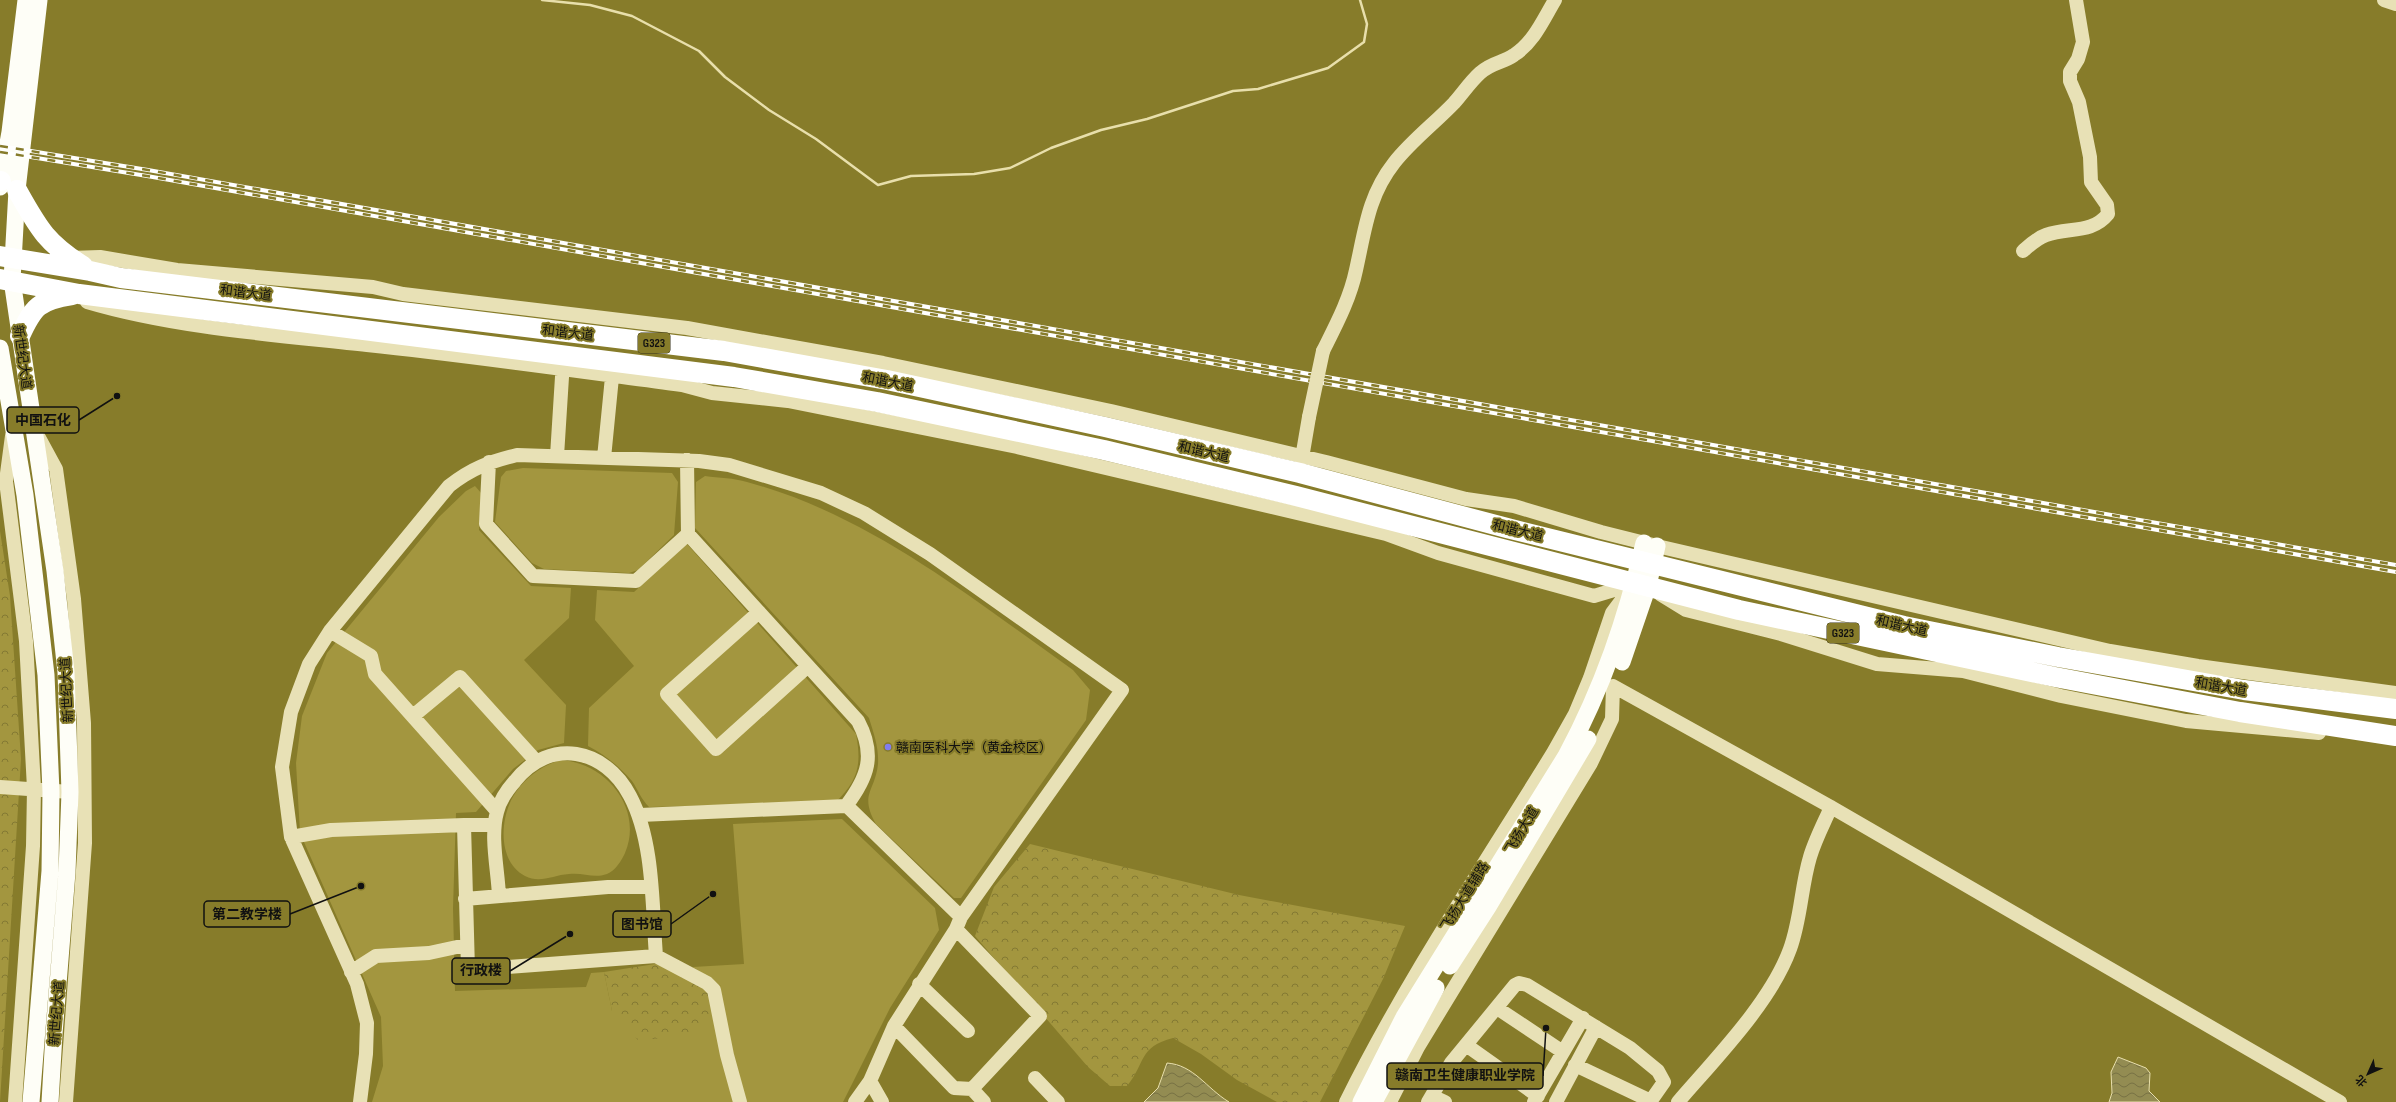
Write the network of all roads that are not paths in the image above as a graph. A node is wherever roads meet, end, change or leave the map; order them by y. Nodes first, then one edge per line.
1 (26, 0) edge
2 (38, 0) edge
3 (1555, 0) edge
4 (2076, 0) edge
5 (2384, 0) edge
6 (2396, 4) edge
7 (4, 185) edge
8 (2023, 250) dead end
9 (7, 257) edge
10 (70, 258) junction
11 (90, 270) junction
12 (6, 280) edge
13 (72, 295) junction
14 (20, 336) junction
15 (0, 348) edge
16 (563, 362) junction
17 (612, 368) junction
18 (33, 427) junction
19 (13, 430) junction
20 (557, 456) junction
21 (604, 458) junction
22 (1302, 458) junction
23 (687, 460) junction
24 (489, 462) junction
25 (688, 534) junction
26 (1649, 553) junction
27 (1641, 585) junction
28 (1594, 596) junction
29 (74, 599) junction
30 (759, 612) junction
31 (1612, 612) junction
32 (330, 631) junction
33 (26, 641) junction
34 (64, 645) junction
35 (808, 666) junction
36 (1613, 686) junction
37 (2396, 693) edge
38 (47, 695) junction
39 (2396, 709) edge
40 (414, 716) junction
41 (2396, 738) edge
42 (536, 761) junction
43 (0, 787) edge
44 (34, 788) junction
45 (51, 792) junction
46 (70, 792) junction
47 (847, 806) junction
48 (1832, 807) junction
49 (497, 811) junction
50 (640, 815) junction
51 (464, 824) junction
52 (494, 825) junction
53 (291, 837) junction
54 (650, 887) junction
55 (66, 890) junction
56 (499, 896) junction
57 (465, 899) junction
58 (959, 923) junction
59 (43, 936) junction
60 (79, 938) junction
61 (466, 945) junction
62 (656, 956) junction
63 (1436, 967) junction
64 (351, 972) junction
65 (919, 984) junction
66 (24, 990) junction
67 (1402, 996) junction
68 (1428, 1001) junction
69 (1497, 1008) junction
70 (1583, 1018) junction
71 (894, 1026) junction
72 (1596, 1027) junction
73 (968, 1031) dead end
74 (1466, 1045) junction
75 (1418, 1047) junction
76 (1564, 1052) junction
77 (1369, 1054) junction
78 (1575, 1065) junction
79 (1035, 1078) dead end
80 (870, 1081) junction
81 (1368, 1085) junction
82 (972, 1089) junction
83 (1536, 1099) edge
84 (1435, 1100) edge
85 (1651, 1101) edge
86 (15, 1102) edge
87 (31, 1102) edge
88 (50, 1102) edge
89 (66, 1102) edge
90 (360, 1102) edge
91 (740, 1102) edge
92 (855, 1102) edge
93 (882, 1102) edge
94 (984, 1102) edge
95 (1058, 1102) edge
96 (1346, 1102) edge
97 (1361, 1102) edge
98 (1374, 1102) edge
99 (1390, 1102) edge
100 (1556, 1102) edge
101 (1678, 1102) edge
102 (2340, 1102) edge

1 - 7 main road
2 - 7 main road
3 - 22 street, bridge
4 - 8 street
5 - 6 street
7 - 9 main road, 新世纪大道
7 - 10 highway
9 - 10 street
9 - 11 highway, 和谐大道 / G323
9 - 12 main road, 新世纪大道
10 - 11 highway
10 - 22 street
11 - 26 highway, 和谐大道 / G323
12 - 13 highway, 和谐大道 / G323
12 - 14 main road, 新世纪大道
13 - 14 highway
13 - 16 highway, 和谐大道 / G323
14 - 18 main road, 新世纪大道
15 - 19 main road, 新世纪大道
16 - 17 highway, 和谐大道 / G323
16 - 20 street
17 - 21 street
17 - 27 highway, 和谐大道 / G323
17 - 28 street
18 - 29 street
18 - 34 main road, 新世纪大道
19 - 33 street
19 - 38 main road, 新世纪大道
20 - 21 street
20 - 24 street
21 - 23 street
22 - 26 street
23 - 25 street
23 - 58 street
24 - 25 street
24 - 32 street
25 - 30 street
26 - 27 main road, 飞扬大道
26 - 37 street
26 - 39 highway, 和谐大道 / G323
27 - 28 street
27 - 31 street, 飞扬大道辅路
27 - 36 main road, 飞扬大道
27 - 41 highway, G323
27 - 63 main road, 飞扬大道
28 - 31 street
29 - 34 street
29 - 60 street
30 - 35 street
30 - 35 street
31 - 67 street, 飞扬大道辅路
32 - 40 street
32 - 53 street
33 - 38 street
33 - 44 street
34 - 46 main road, 新世纪大道
35 - 47 street
36 - 48 street
36 - 68 main road, 飞扬大道
36 - 75 street
38 - 45 main road, 新世纪大道
40 - 42 street
40 - 49 street
42 - 49 street
42 - 50 street
43 - 44 street
44 - 45 street
44 - 66 street
45 - 46 street
45 - 59 main road, 新世纪大道
46 - 55 main road, 新世纪大道
47 - 50 street
47 - 58 street
48 - 101 street
48 - 102 street
49 - 52 street
50 - 54 street
51 - 52 street
51 - 53 street
51 - 57 street
52 - 56 street
53 - 64 street
54 - 56 street
54 - 62 street
55 - 60 street
55 - 88 main road, 新世纪大道
56 - 57 street
57 - 61 street
58 - 65 street
58 - 82 street
59 - 66 street
59 - 87 main road, 新世纪大道
60 - 89 street
61 - 62 street
61 - 64 street
62 - 91 street
63 - 67 street
63 - 81 main road, 飞扬大道
64 - 90 street
65 - 71 street
65 - 73 street
66 - 86 street
67 - 77 street, 飞扬大道辅路
68 - 75 street
68 - 98 main road, 飞扬大道
69 - 70 street
69 - 74 street
69 - 76 street
70 - 72 street
70 - 76 street
71 - 80 street
71 - 82 street
72 - 78 street
72 - 85 street
74 - 83 street
74 - 84 street
75 - 99 street
76 - 83 street
77 - 81 street
77 - 96 street, 飞扬大道辅路
78 - 85 street
78 - 100 street
79 - 95 street
80 - 92 street
80 - 93 street
81 - 97 main road, 飞扬大道
82 - 94 street

